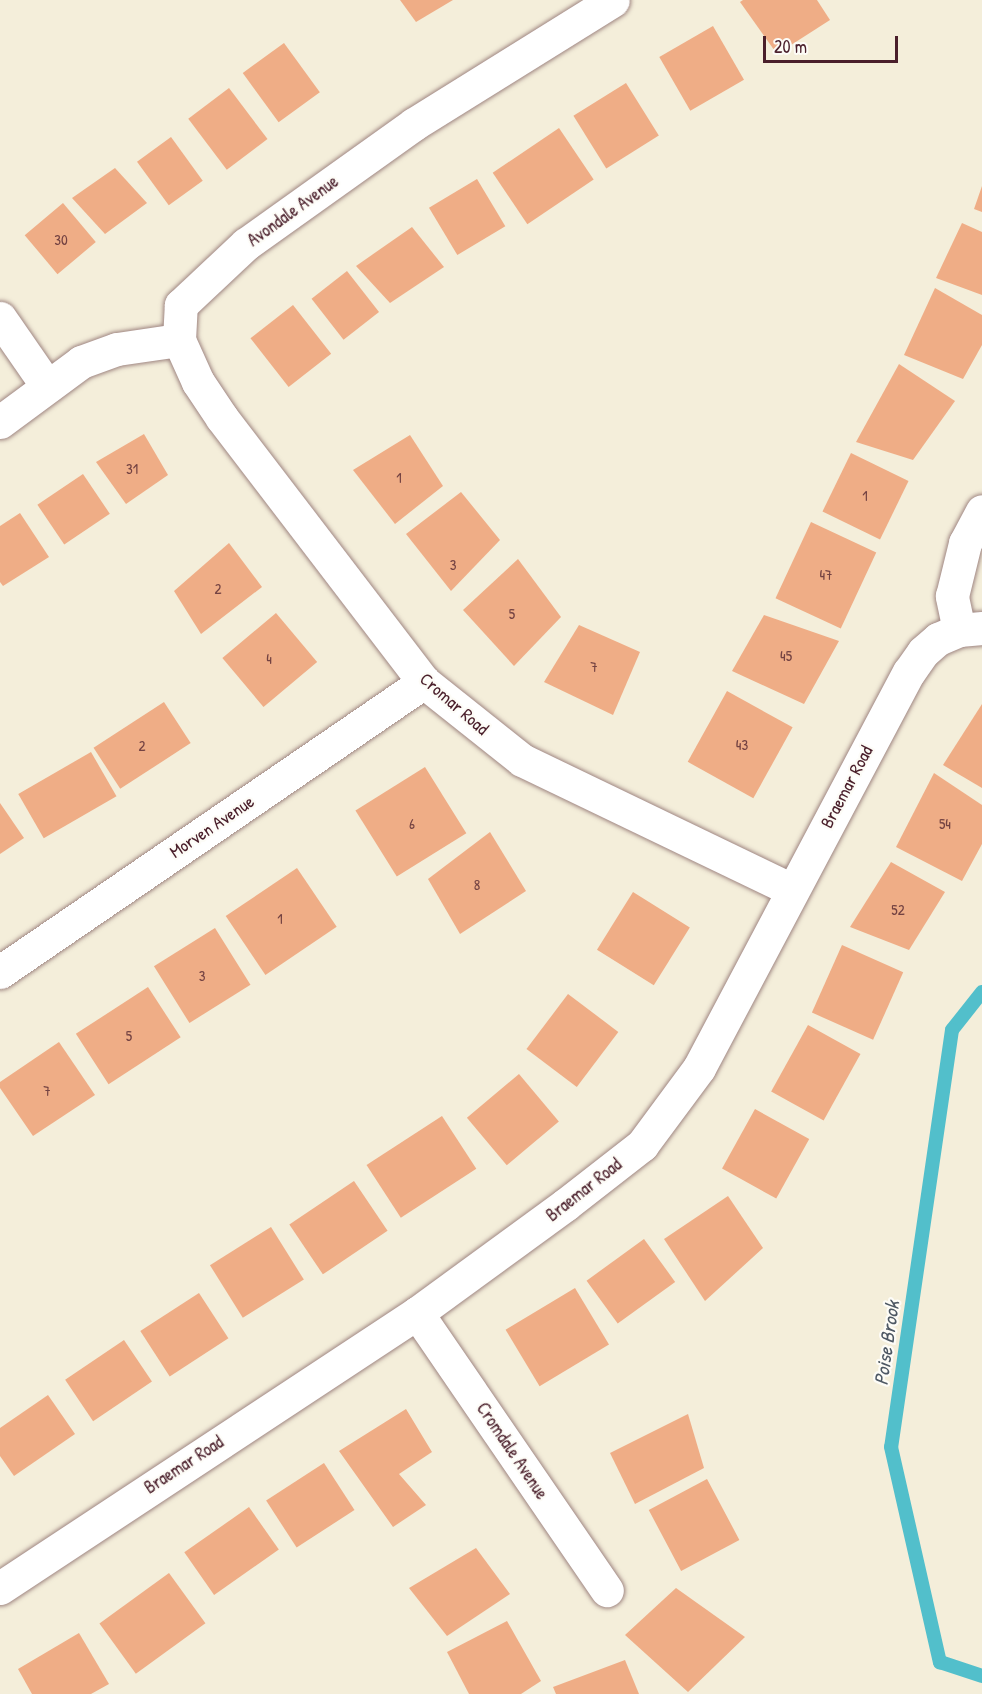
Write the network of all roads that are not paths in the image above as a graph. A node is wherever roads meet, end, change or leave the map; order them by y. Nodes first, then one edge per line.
1 (613, 0) edge
2 (0, 318) edge
3 (179, 340) junction
4 (47, 386) junction
5 (0, 422) edge
6 (982, 511) edge
7 (970, 629) edge
8 (424, 681) junction
9 (792, 890) junction
10 (0, 972) edge
11 (417, 1313) junction
12 (0, 1588) edge
13 (607, 1590) dead end

1 - 3 street, Avondale Avenue
2 - 4 street
3 - 4 street
3 - 8 street, Cromar Road
4 - 5 street
6 - 7 street
7 - 9 street, Braemar Road
8 - 9 street, Cromar Road
8 - 10 street, Morven Avenue
9 - 11 street, Braemar Road
11 - 12 street, Braemar Road
11 - 13 street, Cromdale Avenue

